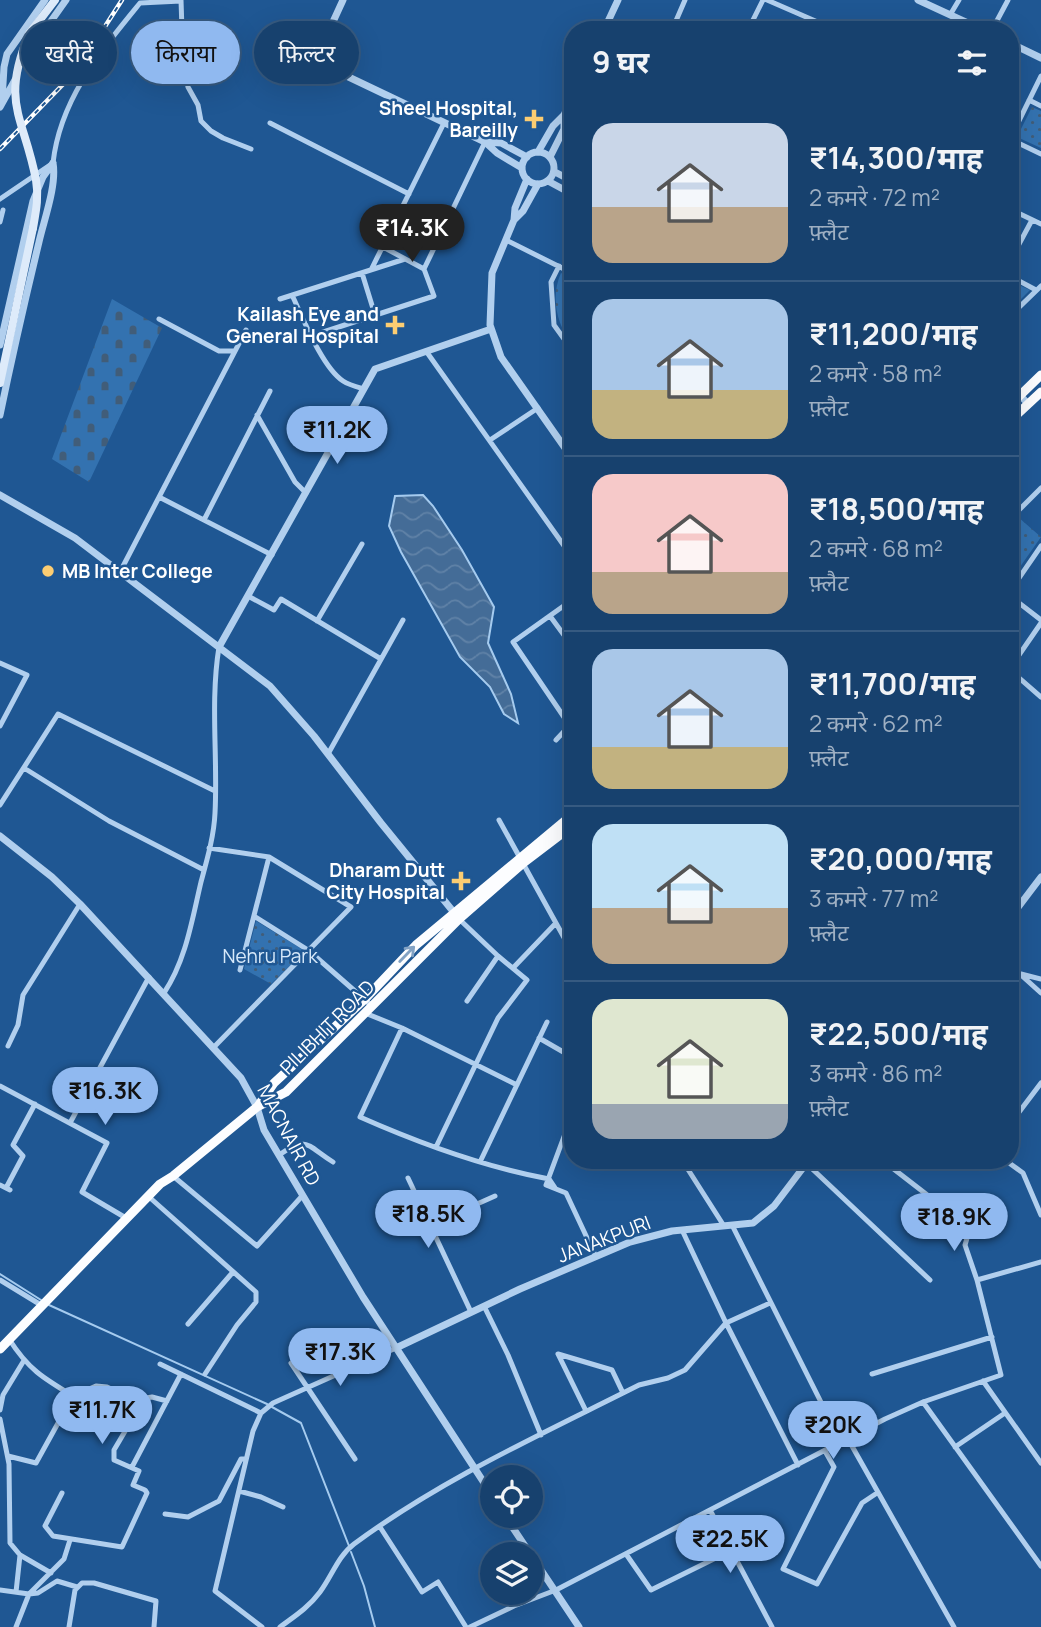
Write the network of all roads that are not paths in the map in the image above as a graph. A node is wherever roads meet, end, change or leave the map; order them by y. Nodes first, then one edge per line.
1 (45, 0) edge
2 (55, 0) edge
3 (66, 0) edge
4 (343, 0) edge
5 (618, 0) edge
6 (685, 0) edge
7 (765, 0) edge
8 (918, 0) edge
9 (959, 0) edge
10 (1008, 0) edge
11 (181, 1) edge
12 (950, 15) junction
13 (676, 20) edge
14 (608, 21) edge
15 (753, 21) edge
16 (815, 21) edge
17 (963, 21) edge
18 (997, 21) edge
19 (1019, 47) edge
20 (1041, 58) edge
21 (1041, 76) edge
22 (2, 81) junction
23 (13, 85) junction
24 (1029, 100) junction
25 (1, 106) edge
26 (1041, 106) edge
27 (564, 115) joint
28 (1019, 121) edge
29 (270, 122) dead end
30 (444, 123) junction
31 (485, 142) junction
32 (1019, 143) edge
33 (251, 149) dead end
34 (538, 152) junction
35 (1041, 154) edge
36 (527, 157) junction
37 (550, 157) junction
38 (53, 163) junction
39 (522, 168) junction
40 (555, 172) junction
41 (564, 177) edge
42 (527, 179) junction
43 (548, 181) junction
44 (538, 184) junction
45 (564, 190) edge
46 (409, 194) junction
47 (0, 199) edge
48 (3, 210) dead end
49 (1019, 214) edge
50 (514, 220) junction
51 (1032, 220) junction
52 (0, 222) edge
53 (1041, 225) edge
54 (506, 240) junction
55 (1019, 244) edge
56 (383, 247) junction
57 (405, 259) junction
58 (559, 266) junction
59 (424, 269) junction
60 (564, 269) edge
61 (371, 270) junction
62 (362, 272) junction
63 (1019, 280) edge
64 (1039, 288) edge
65 (292, 295) junction
66 (280, 299) dead end
67 (1019, 306) edge
68 (375, 315) junction
69 (159, 319) dead end
70 (2, 321) edge
71 (491, 329) junction
72 (246, 330) dead end
73 (311, 336) junction
74 (564, 339) edge
75 (0, 345) edge
76 (235, 351) junction
77 (426, 351) junction
78 (1040, 379) edge
79 (0, 383) edge
80 (1028, 387) junction
81 (364, 389) junction
82 (270, 391) dead end
83 (1020, 395) joint
84 (1040, 396) edge
85 (1028, 404) junction
86 (538, 408) junction
87 (1019, 412) edge
88 (0, 415) edge
89 (257, 415) junction
90 (490, 440) junction
91 (564, 446) edge
92 (1039, 493) edge
93 (306, 494) junction
94 (0, 495) edge
95 (159, 497) junction
96 (1019, 511) edge
97 (204, 520) junction
98 (362, 544) dead end
99 (564, 545) edge
100 (1041, 546) edge
101 (272, 555) junction
102 (120, 572) junction
103 (1019, 578) edge
104 (248, 596) junction
105 (1019, 603) edge
106 (564, 606) edge
107 (550, 616) junction
108 (403, 620) dead end
109 (317, 621) junction
110 (1041, 621) edge
111 (564, 635) edge
112 (219, 647) junction
113 (1019, 655) edge
114 (381, 659) junction
115 (0, 663) edge
116 (1019, 677) edge
117 (1041, 697) edge
118 (564, 714) edge
119 (0, 726) edge
120 (564, 731) edge
121 (556, 740) dead end
122 (328, 754) junction
123 (24, 768) junction
124 (215, 791) junction
125 (0, 805) edge
126 (499, 820) dead end
127 (564, 822) edge
128 (564, 831) edge
129 (0, 836) edge
130 (209, 848) junction
131 (270, 857) junction
132 (521, 861) junction
133 (204, 870) junction
134 (1041, 877) edge
135 (80, 904) junction
136 (1021, 904) joint
137 (1019, 907) edge
138 (254, 916) junction
139 (457, 916) junction
140 (556, 923) junction
141 (564, 938) edge
142 (308, 950) junction
143 (498, 956) junction
144 (513, 968) junction
145 (240, 970) dead end
146 (1019, 973) edge
147 (1019, 974) edge
148 (149, 977) junction
149 (1041, 979) edge
150 (164, 993) junction
151 (1041, 993) edge
152 (467, 1001) dead end
153 (367, 1006) junction
154 (547, 1022) dead end
155 (402, 1028) junction
156 (539, 1038) junction
157 (8, 1046) dead end
158 (214, 1047) junction
159 (564, 1052) edge
160 (474, 1064) junction
161 (1041, 1083) edge
162 (517, 1085) junction
163 (0, 1086) edge
164 (35, 1104) junction
165 (257, 1107) junction
166 (1019, 1112) edge
167 (70, 1123) junction
168 (564, 1137) edge
169 (436, 1147) junction
170 (279, 1155) junction
171 (333, 1163) dead end
172 (480, 1163) junction
173 (688, 1169) edge
174 (802, 1169) edge
175 (815, 1169) edge
176 (894, 1169) edge
177 (1017, 1169) edge
178 (173, 1176) junction
179 (408, 1178) dead end
180 (549, 1179) junction
181 (0, 1185) edge
182 (303, 1195) junction
183 (148, 1196) junction
184 (495, 1196) dead end
185 (1041, 1215) edge
186 (126, 1218) junction
187 (430, 1225) junction
188 (728, 1225) junction
189 (682, 1230) junction
190 (596, 1256) junction
191 (1041, 1262) edge
192 (233, 1272) junction
193 (0, 1280) edge
194 (930, 1280) dead end
195 (977, 1280) junction
196 (43, 1303) junction
197 (770, 1303) junction
198 (484, 1306) junction
199 (471, 1312) junction
200 (726, 1323) junction
201 (188, 1324) dead end
202 (992, 1337) junction
203 (9, 1339) junction
204 (396, 1348) junction
205 (0, 1349) edge
206 (23, 1362) junction
207 (291, 1363) dead end
208 (160, 1364) dead end
209 (181, 1374) junction
210 (205, 1374) dead end
211 (873, 1374) dead end
212 (983, 1381) junction
213 (308, 1388) junction
214 (623, 1393) junction
215 (73, 1396) junction
216 (135, 1400) junction
217 (167, 1401) junction
218 (923, 1402) junction
219 (0, 1409) edge
220 (264, 1410) junction
221 (586, 1411) junction
222 (1005, 1413) junction
223 (0, 1419) edge
224 (541, 1435) junction
225 (848, 1439) junction
226 (841, 1443) junction
227 (955, 1447) junction
228 (825, 1451) junction
229 (8, 1456) junction
230 (246, 1459) junction
231 (355, 1459) dead end
232 (1041, 1463) edge
233 (798, 1465) junction
234 (132, 1467) junction
235 (474, 1468) junction
236 (480, 1477) edge
237 (239, 1491) junction
238 (62, 1493) dead end
239 (877, 1493) junction
240 (283, 1507) dead end
241 (710, 1510) junction
242 (164, 1514) dead end
243 (380, 1527) junction
244 (513, 1528) edge
245 (70, 1540) junction
246 (732, 1550) junction
247 (626, 1554) junction
248 (20, 1555) junction
249 (1041, 1566) edge
250 (51, 1573) junction
251 (77, 1587) junction
252 (0, 1590) edge
253 (556, 1590) junction
254 (16, 1592) junction
255 (29, 1594) junction
256 (16, 1627) edge
257 (69, 1627) edge
258 (154, 1627) edge
259 (262, 1627) edge
260 (280, 1627) edge
261 (468, 1627) edge
262 (579, 1627) edge
263 (772, 1627) edge
264 (954, 1627) edge

1 - 22 street
2 - 79 main road, bridge
3 - 23 street
4 - 30 street
5 - 14 street
6 - 13 street
7 - 15 street
7 - 16 street
8 - 12 street
9 - 12 street
10 - 18 street
11 - 33 street
11 - 38 street
12 - 17 street
19 - 20 street
21 - 24 street
22 - 23 street
22 - 25 street
23 - 25 street
24 - 26 street
24 - 28 street
27 - 34 street
27 - 37 street
29 - 46 street
30 - 31 street
30 - 46 street
31 - 36 street
31 - 39 street
31 - 59 street
32 - 35 street
34 - 36 street
34 - 37 street
36 - 39 street
37 - 40 street
38 - 47 street
38 - 70 street
38 - 88 street
39 - 42 street
40 - 41 street
40 - 43 street
42 - 44 street
42 - 50 street
43 - 44 street
43 - 45 street
44 - 50 street
46 - 56 street
48 - 52 street
49 - 51 street
50 - 54 street
51 - 53 street
51 - 55 street
54 - 58 street
54 - 71 street
56 - 57 street
56 - 61 street
57 - 59 street
57 - 61 street
58 - 60 street
58 - 74 street
59 - 68 street
61 - 62 street
62 - 65 street
62 - 68 street
63 - 64 street
64 - 67 street
65 - 66 street
65 - 73 street
68 - 73 street
69 - 76 street
70 - 75 street
71 - 77 street
71 - 86 street
72 - 76 street
73 - 81 street
76 - 95 street
77 - 81 street
77 - 90 street
78 - 80 highway
80 - 83 highway
80 - 84 street
81 - 93 street
82 - 89 street
83 - 85 street
84 - 85 highway
85 - 87 highway
86 - 90 street
86 - 91 street
89 - 93 street
89 - 97 street
90 - 99 street
92 - 96 street
93 - 101 street
94 - 102 street
95 - 97 street
95 - 102 street
97 - 101 street
98 - 109 street
100 - 103 street
101 - 104 street
102 - 112 street
104 - 109 street
104 - 112 street
105 - 110 street
106 - 107 street
107 - 111 street
107 - 118 street
108 - 114 street
109 - 114 street
110 - 113 street
112 - 122 street
112 - 124 street
114 - 122 street
115 - 119 street
116 - 117 street
120 - 121 street
122 - 139 street
123 - 124 street
123 - 125 street
123 - 133 street
124 - 130 street
126 - 132 street
127 - 132 highway
128 - 132 highway, PILIBHIT ROAD
129 - 135 street, MACNAIR RD
130 - 131 street
130 - 133 street
131 - 138 street
131 - 142 street
132 - 139 highway, PILIBHIT ROAD
132 - 140 street
133 - 150 street
134 - 136 street
135 - 148 street, MACNAIR RD
135 - 157 street
136 - 137 street
138 - 142 street
138 - 145 street
139 - 143 street
139 - 153 highway, PILIBHIT ROAD
140 - 141 street
140 - 144 street
142 - 153 street
142 - 158 street
143 - 144 street
143 - 152 street
144 - 160 street
146 - 149 street
147 - 151 street
148 - 150 street, MACNAIR RD
148 - 167 street
150 - 158 street, MACNAIR RD
153 - 155 street
153 - 165 highway
153 - 165 highway, PILIBHIT ROAD
154 - 156 street
155 - 160 street
155 - 169 street
156 - 159 street
156 - 162 street
158 - 165 street, MACNAIR RD
160 - 162 street
160 - 169 street
161 - 166 street
162 - 172 street
163 - 164 street
164 - 167 street
164 - 181 street
165 - 170 street, MACNAIR RD
165 - 178 highway, PILIBHIT ROAD
167 - 186 street
168 - 180 street
169 - 172 street
170 - 171 street
170 - 182 street, MACNAIR RD
172 - 180 street
173 - 188 street
174 - 188 street, JANAKPURI
175 - 194 street
176 - 195 street
177 - 185 street
178 - 182 street
178 - 183 highway, PILIBHIT ROAD
179 - 187 street
180 - 190 street
182 - 204 street, MACNAIR RD
183 - 186 highway, PILIBHIT ROAD
183 - 192 street
184 - 187 street
186 - 196 highway, PILIBHIT ROAD
187 - 199 street
188 - 189 street, JANAKPURI
188 - 197 street
189 - 190 street, JANAKPURI
189 - 200 street
190 - 198 street, JANAKPURI
191 - 195 street
192 - 201 street
192 - 210 street
193 - 196 street
195 - 202 street
196 - 203 highway, PILIBHIT ROAD
197 - 200 street
197 - 226 street
198 - 199 street, JANAKPURI
198 - 224 street
199 - 204 street, JANAKPURI
200 - 214 street
200 - 233 street
202 - 211 street
202 - 212 street
203 - 205 highway, PILIBHIT ROAD
203 - 206 street
204 - 213 street
204 - 235 street, MACNAIR RD
206 - 215 street
206 - 219 street
207 - 213 street
208 - 209 street
209 - 217 street
209 - 220 street
212 - 218 street
212 - 222 street
213 - 220 street
213 - 231 street
214 - 221 street
214 - 221 street
215 - 216 street
215 - 229 street
216 - 217 street
216 - 234 street
217 - 234 street
218 - 225 street
218 - 227 street
220 - 230 street
221 - 224 street
222 - 227 street
222 - 232 street
223 - 229 street
224 - 235 street
225 - 226 street
225 - 239 street
226 - 228 street
227 - 249 street
228 - 233 street
228 - 239 street
229 - 248 street
230 - 237 street
230 - 242 street
233 - 241 street
234 - 245 street
235 - 236 street, MACNAIR RD
235 - 243 street
237 - 240 street
237 - 259 street
238 - 245 street
239 - 264 street
241 - 246 street
241 - 247 street
243 - 260 street
243 - 261 street
244 - 253 street
245 - 250 street
246 - 247 street
246 - 263 street
247 - 253 street
248 - 250 street
248 - 254 street
250 - 255 street
251 - 255 street
251 - 257 street
251 - 258 street
252 - 254 street
253 - 261 street
253 - 262 street
254 - 255 street
255 - 256 street

